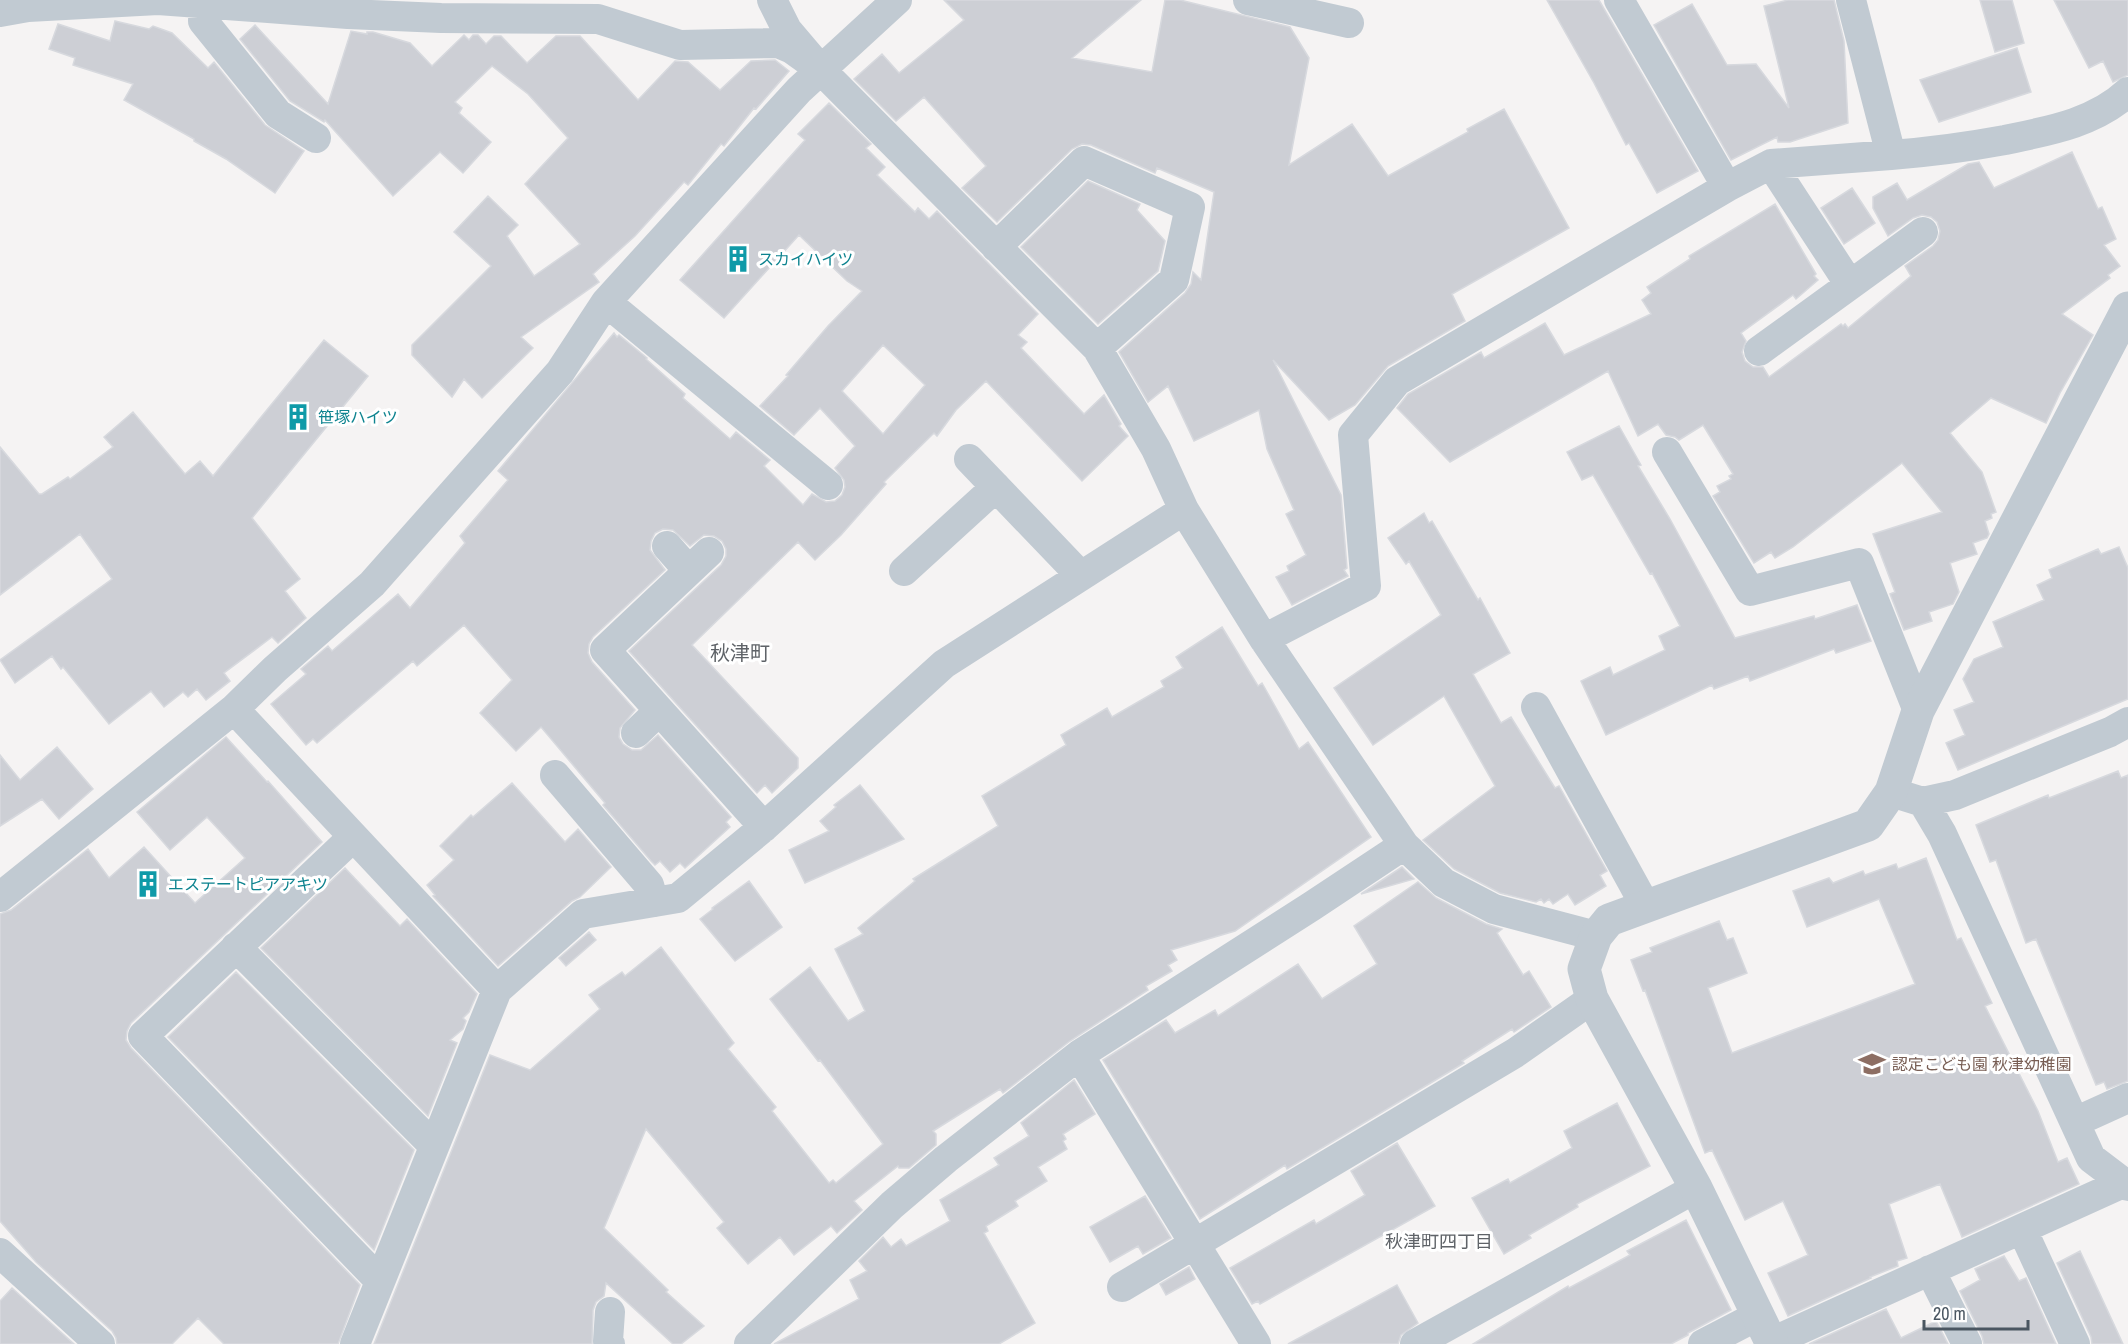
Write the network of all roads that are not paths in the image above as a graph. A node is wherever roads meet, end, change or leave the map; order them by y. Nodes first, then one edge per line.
1 (772, 0) edge
2 (897, 0) edge
3 (1248, 0) edge
4 (1619, 0) edge
5 (1851, 0) edge
6 (80, 2) edge
7 (204, 4) junction
8 (593, 9) edge
9 (0, 12) edge
10 (1349, 23) dead end
11 (820, 70) junction
12 (2128, 92) edge
13 (316, 138) dead end
14 (1891, 156) junction
15 (1772, 164) junction
16 (1727, 187) junction
17 (1923, 232) dead end
18 (996, 247) junction
19 (1850, 285) junction
20 (606, 302) junction
21 (2128, 308) edge
22 (1097, 348) junction
23 (1759, 351) dead end
24 (1667, 452) dead end
25 (969, 459) dead end
26 (828, 486) dead end
27 (996, 487) junction
28 (1184, 510) junction
29 (667, 546) dead end
30 (904, 571) dead end
31 (1081, 576) junction
32 (1264, 639) junction
33 (1536, 707) dead end
34 (234, 709) junction
35 (659, 711) junction
36 (1918, 711) junction
37 (2128, 722) edge
38 (636, 733) dead end
39 (555, 775) dead end
40 (1891, 792) junction
41 (1923, 802) junction
42 (764, 827) junction
43 (353, 837) junction
44 (1404, 845) junction
45 (0, 897) edge
46 (654, 902) junction
47 (1646, 907) junction
48 (1596, 936) junction
49 (236, 948) junction
50 (497, 990) junction
51 (1592, 999) junction
52 (1079, 1055) junction
53 (2128, 1098) edge
54 (2075, 1122) junction
55 (434, 1146) junction
56 (2126, 1185) edge
57 (1696, 1188) junction
58 (2022, 1229) junction
59 (1194, 1243) junction
60 (0, 1253) edge
61 (1930, 1270) junction
62 (380, 1281) junction
63 (1122, 1287) dead end
64 (610, 1312) dead end
65 (1768, 1334) edge
66 (754, 1342) edge
67 (100, 1344) edge
68 (355, 1344) edge
69 (609, 1344) edge
70 (1256, 1344) edge
71 (1415, 1344) edge
72 (1703, 1344) edge
73 (1967, 1344) edge
74 (2074, 1344) edge

1 - 11 street
2 - 11 street
3 - 10 street
4 - 16 street
5 - 14 street
6 - 7 street
6 - 9 street
7 - 8 street
7 - 13 street
8 - 11 street
11 - 18 street
11 - 20 street
12 - 14 street
14 - 15 street
15 - 16 street
15 - 19 street
16 - 32 street
17 - 19 street
18 - 22 street
18 - 22 street
19 - 23 street
20 - 26 street
20 - 34 street
21 - 36 street
22 - 28 street
24 - 36 street
25 - 27 street
27 - 30 street
27 - 31 street
28 - 31 street
28 - 32 street
29 - 35 street
31 - 42 street
32 - 44 street
33 - 47 street
34 - 43 street
34 - 45 street
35 - 38 street
35 - 42 street
36 - 40 street
37 - 41 street
39 - 46 street
40 - 41 street
40 - 47 street
41 - 54 street
42 - 46 street
43 - 49 street
43 - 50 street
44 - 48 street
44 - 52 street
46 - 50 street
47 - 48 street
48 - 51 street
49 - 55 street
49 - 62 street
50 - 55 street
51 - 57 street
51 - 59 street
52 - 59 street
52 - 66 street
53 - 54 street
54 - 56 street
55 - 62 street
56 - 58 street
57 - 65 street
57 - 71 street
58 - 61 street
58 - 74 street
59 - 63 street
59 - 70 street
60 - 67 street
61 - 65 street
61 - 73 street
62 - 68 street
64 - 69 street
65 - 72 street

